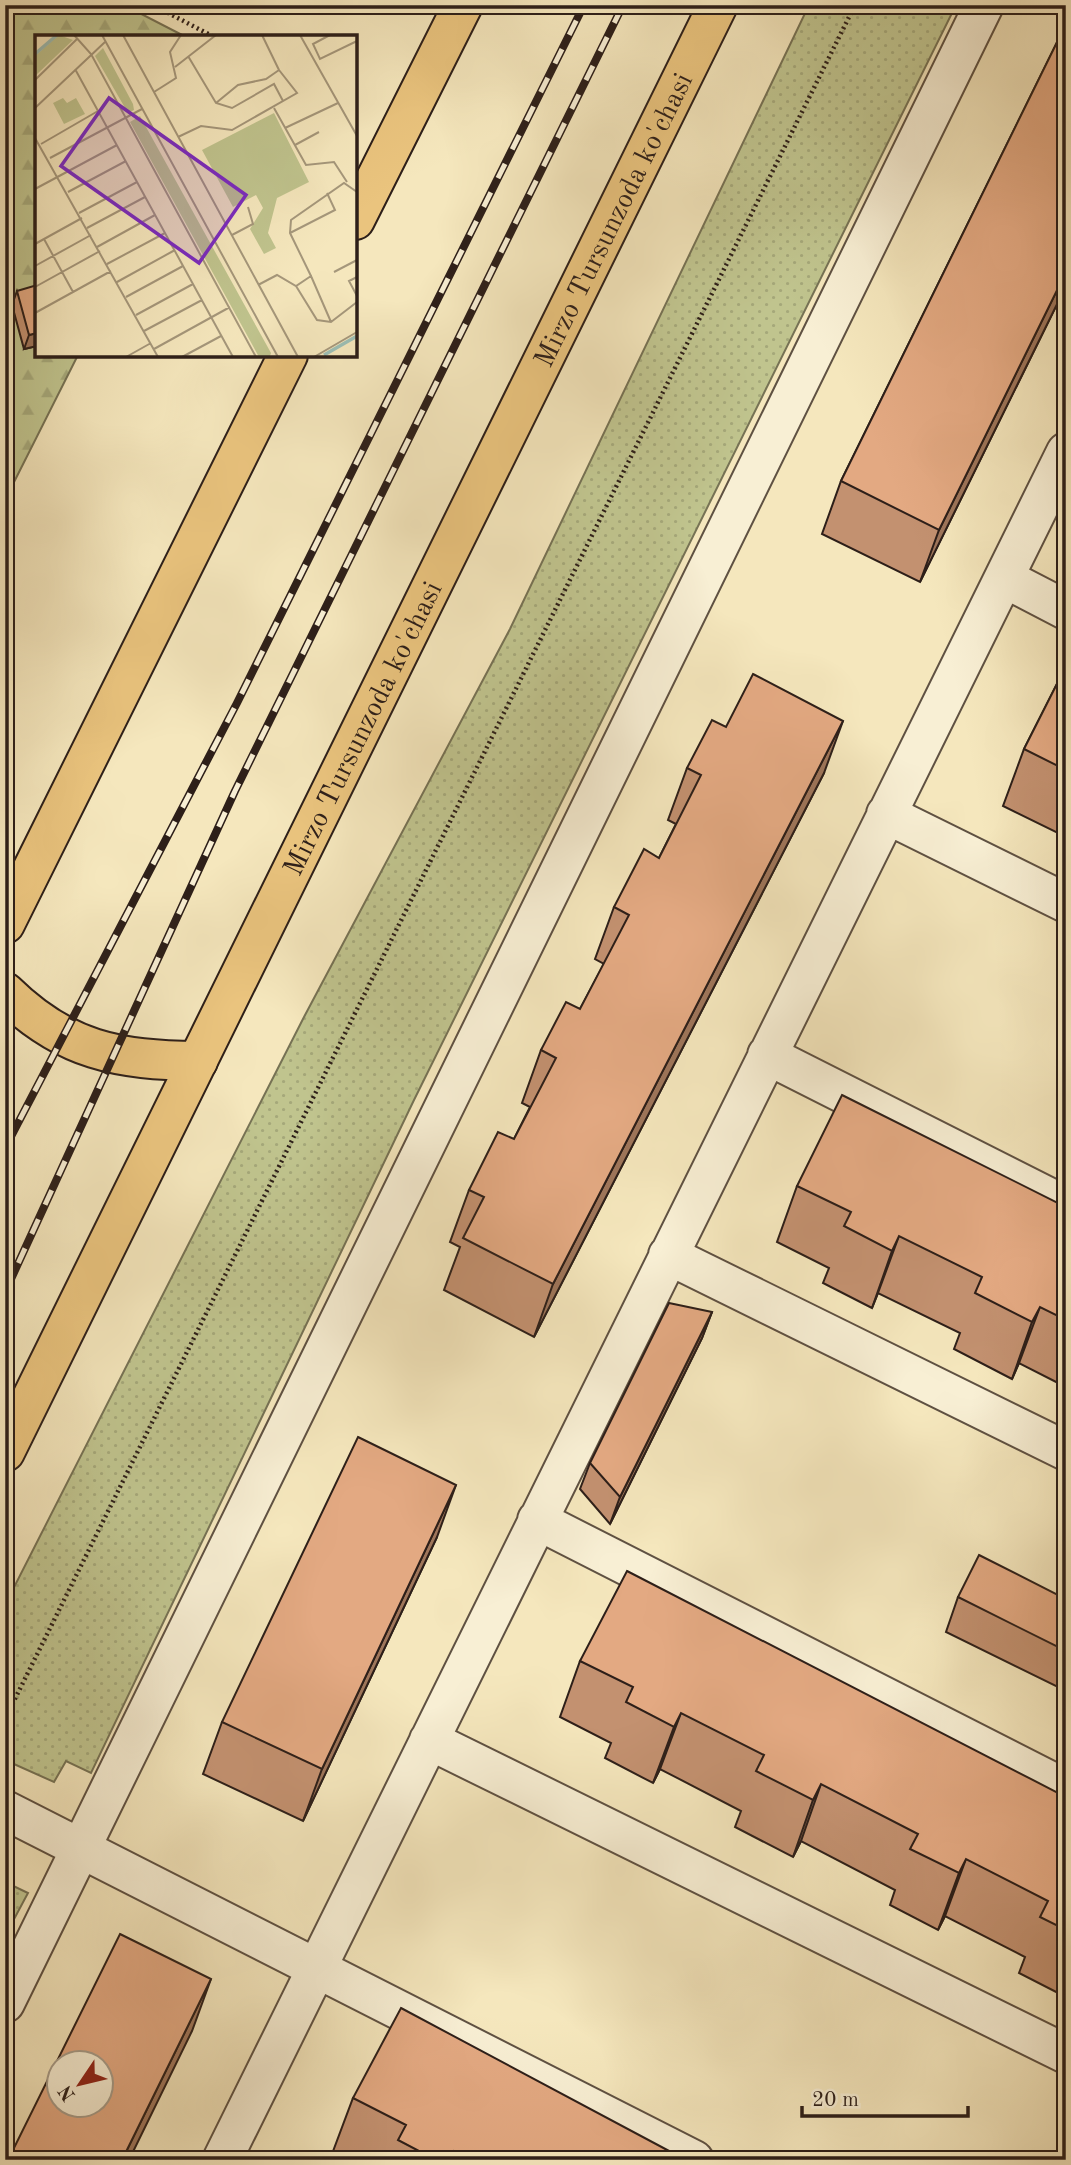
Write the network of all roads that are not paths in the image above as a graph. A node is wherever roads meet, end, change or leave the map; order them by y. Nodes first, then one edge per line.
1 (463, 5) edge
2 (718, 5) edge
3 (984, 5) edge
4 (357, 216) edge
5 (287, 357) edge
6 (1066, 452) edge
7 (1004, 578) junction
8 (1066, 610) edge
9 (886, 814) junction
10 (1066, 903) edge
11 (5, 924) edge
12 (5, 992) edge
13 (767, 1055) junction
14 (198, 1061) junction
15 (1066, 1206) edge
16 (668, 1255) junction
17 (1066, 1451) edge
18 (5, 1452) edge
19 (537, 1520) junction
20 (429, 1740) junction
21 (1066, 1789) edge
22 (5, 1810) edge
23 (83, 1847) junction
24 (317, 1966) junction
25 (5, 2003) edge
26 (1066, 2054) edge
27 (222, 2160) edge
28 (694, 2160) edge

1 - 4 main road
2 - 14 main road, Mirzo Tursunzoda ko'chasi
3 - 23 lane
5 - 11 main road
6 - 7 lane
7 - 8 lane
7 - 9 lane
9 - 10 lane
9 - 13 lane
12 - 14 main road
13 - 15 lane
13 - 16 lane
14 - 18 main road, Mirzo Tursunzoda ko'chasi
16 - 17 lane
16 - 19 lane
19 - 20 lane
19 - 21 lane
20 - 24 lane
20 - 26 lane
22 - 23 lane
23 - 24 lane
23 - 25 lane
24 - 27 lane
24 - 28 lane

